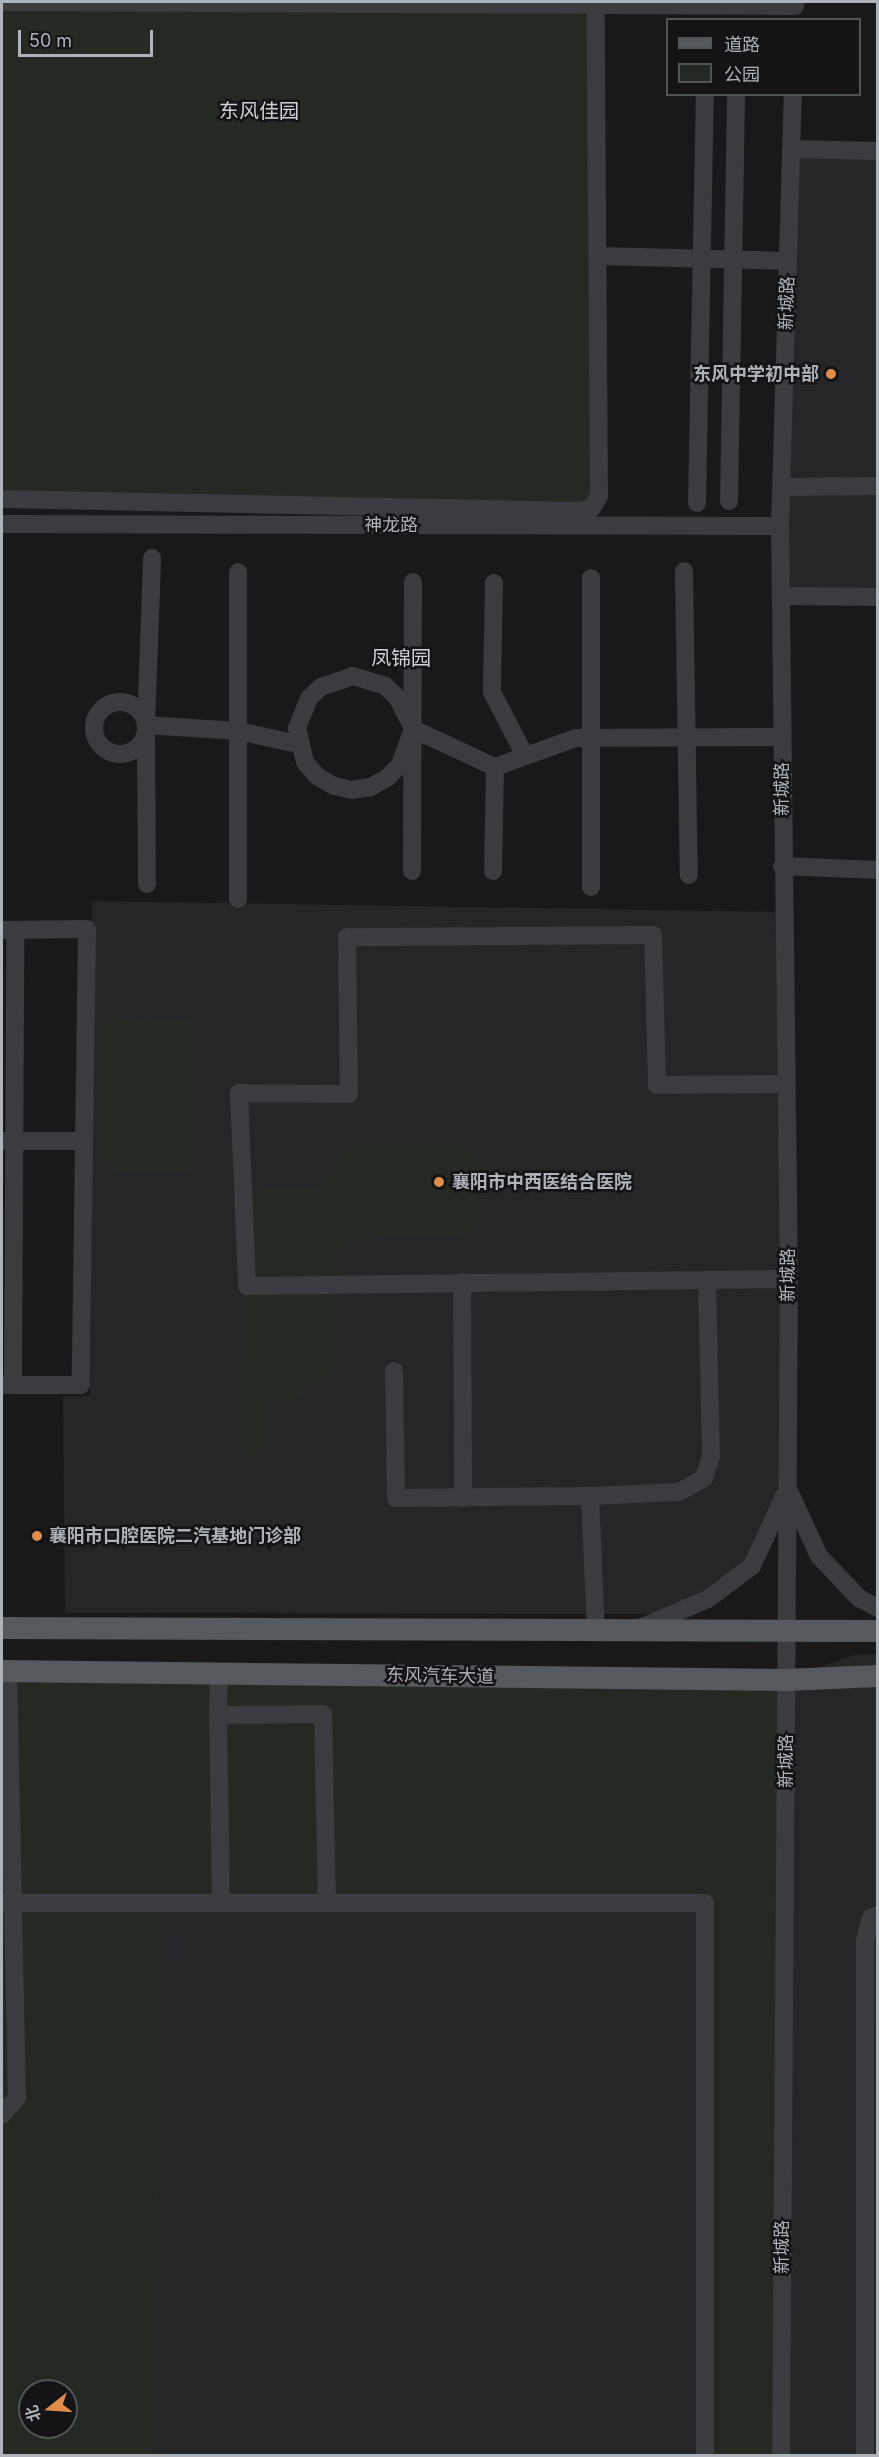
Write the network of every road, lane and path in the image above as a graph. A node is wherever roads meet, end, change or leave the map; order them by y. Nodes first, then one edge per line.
1 (2, 2) edge
2 (596, 5) junction
3 (795, 9) edge
4 (705, 96) edge
5 (736, 96) edge
6 (793, 96) edge
7 (791, 149) junction
8 (878, 151) edge
9 (598, 255) junction
10 (702, 258) junction
11 (733, 259) junction
12 (788, 261) junction
13 (878, 486) edge
14 (782, 487) junction
15 (2, 499) edge
16 (729, 501) dead end
17 (697, 504) dead end
18 (2, 524) edge
19 (780, 526) junction
20 (153, 558) dead end
21 (684, 571) dead end
22 (238, 572) dead end
23 (591, 578) dead end
24 (413, 582) dead end
25 (494, 584) dead end
26 (781, 596) junction
27 (878, 597) edge
28 (146, 725) junction
29 (413, 729) junction
30 (238, 731) junction
31 (782, 737) junction
32 (591, 738) junction
33 (685, 738) junction
34 (298, 744) junction
35 (525, 756) junction
36 (495, 767) junction
37 (782, 866) junction
38 (878, 870) edge
39 (412, 871) dead end
40 (493, 871) dead end
41 (688, 875) dead end
42 (147, 884) dead end
43 (591, 887) dead end
44 (238, 899) dead end
45 (8, 930) edge
46 (786, 1084) junction
47 (8, 1141) edge
48 (84, 1141) junction
49 (789, 1279) junction
50 (707, 1280) junction
51 (462, 1282) junction
52 (394, 1371) dead end
53 (7, 1385) edge
54 (788, 1489) junction
55 (590, 1496) junction
56 (463, 1498) junction
57 (878, 1608) edge
58 (2, 1628) edge
59 (878, 1631) edge
60 (596, 1632) junction
61 (629, 1633) junction
62 (787, 1634) junction
63 (5, 1671) edge
64 (219, 1673) junction
65 (878, 1676) edge
66 (786, 1680) junction
67 (218, 1714) junction
68 (5, 1740) edge
69 (6, 1844) edge
70 (7, 1903) edge
71 (221, 1903) junction
72 (327, 1903) junction
73 (878, 1915) edge
74 (2, 2115) edge
75 (705, 2456) edge
76 (781, 2456) edge
77 (865, 2456) edge

1 - 2 street
2 - 3 street
2 - 9 street
4 - 10 street
5 - 11 street
6 - 7 street, 新城路
7 - 8 street
7 - 12 street, 新城路
9 - 10 street
9 - 15 street
10 - 11 street
10 - 17 street
11 - 12 street
11 - 16 street
12 - 14 street, 新城路
13 - 14 street
14 - 19 street, 新城路
18 - 19 street, 神龙路
19 - 26 street, 新城路
20 - 28 street
21 - 33 street
22 - 30 street
23 - 32 street
24 - 29 street
25 - 35 street
26 - 27 street
26 - 31 street, 新城路
28 - 30 street
28 - 42 street
29 - 34 street
29 - 34 street
29 - 36 street
29 - 39 street
30 - 34 street
30 - 44 street
31 - 33 street
31 - 37 street, 新城路
32 - 33 street
32 - 35 street
32 - 43 street
33 - 41 street
35 - 36 street
36 - 40 street
37 - 38 street
37 - 46 street, 新城路
45 - 47 street
45 - 48 street
46 - 49 street, 新城路
46 - 51 street
47 - 48 street
47 - 53 street
48 - 53 street
49 - 50 street
49 - 54 street, 新城路
50 - 51 street
50 - 55 street
51 - 56 street
52 - 56 street
54 - 57 street
54 - 61 street
54 - 62 street, 新城路
55 - 56 street
55 - 60 street
58 - 60 main road
59 - 62 main road
60 - 61 main road
61 - 62 main road
62 - 66 street, 新城路
63 - 64 main road, 东风汽车大道
63 - 68 street
64 - 66 main road, 东风汽车大道
64 - 67 street
65 - 66 main road, 东风汽车大道
66 - 76 street, 新城路
67 - 71 street
67 - 72 street
68 - 69 street
69 - 70 street
70 - 71 street
70 - 74 street
71 - 72 street
72 - 75 street
73 - 77 street

